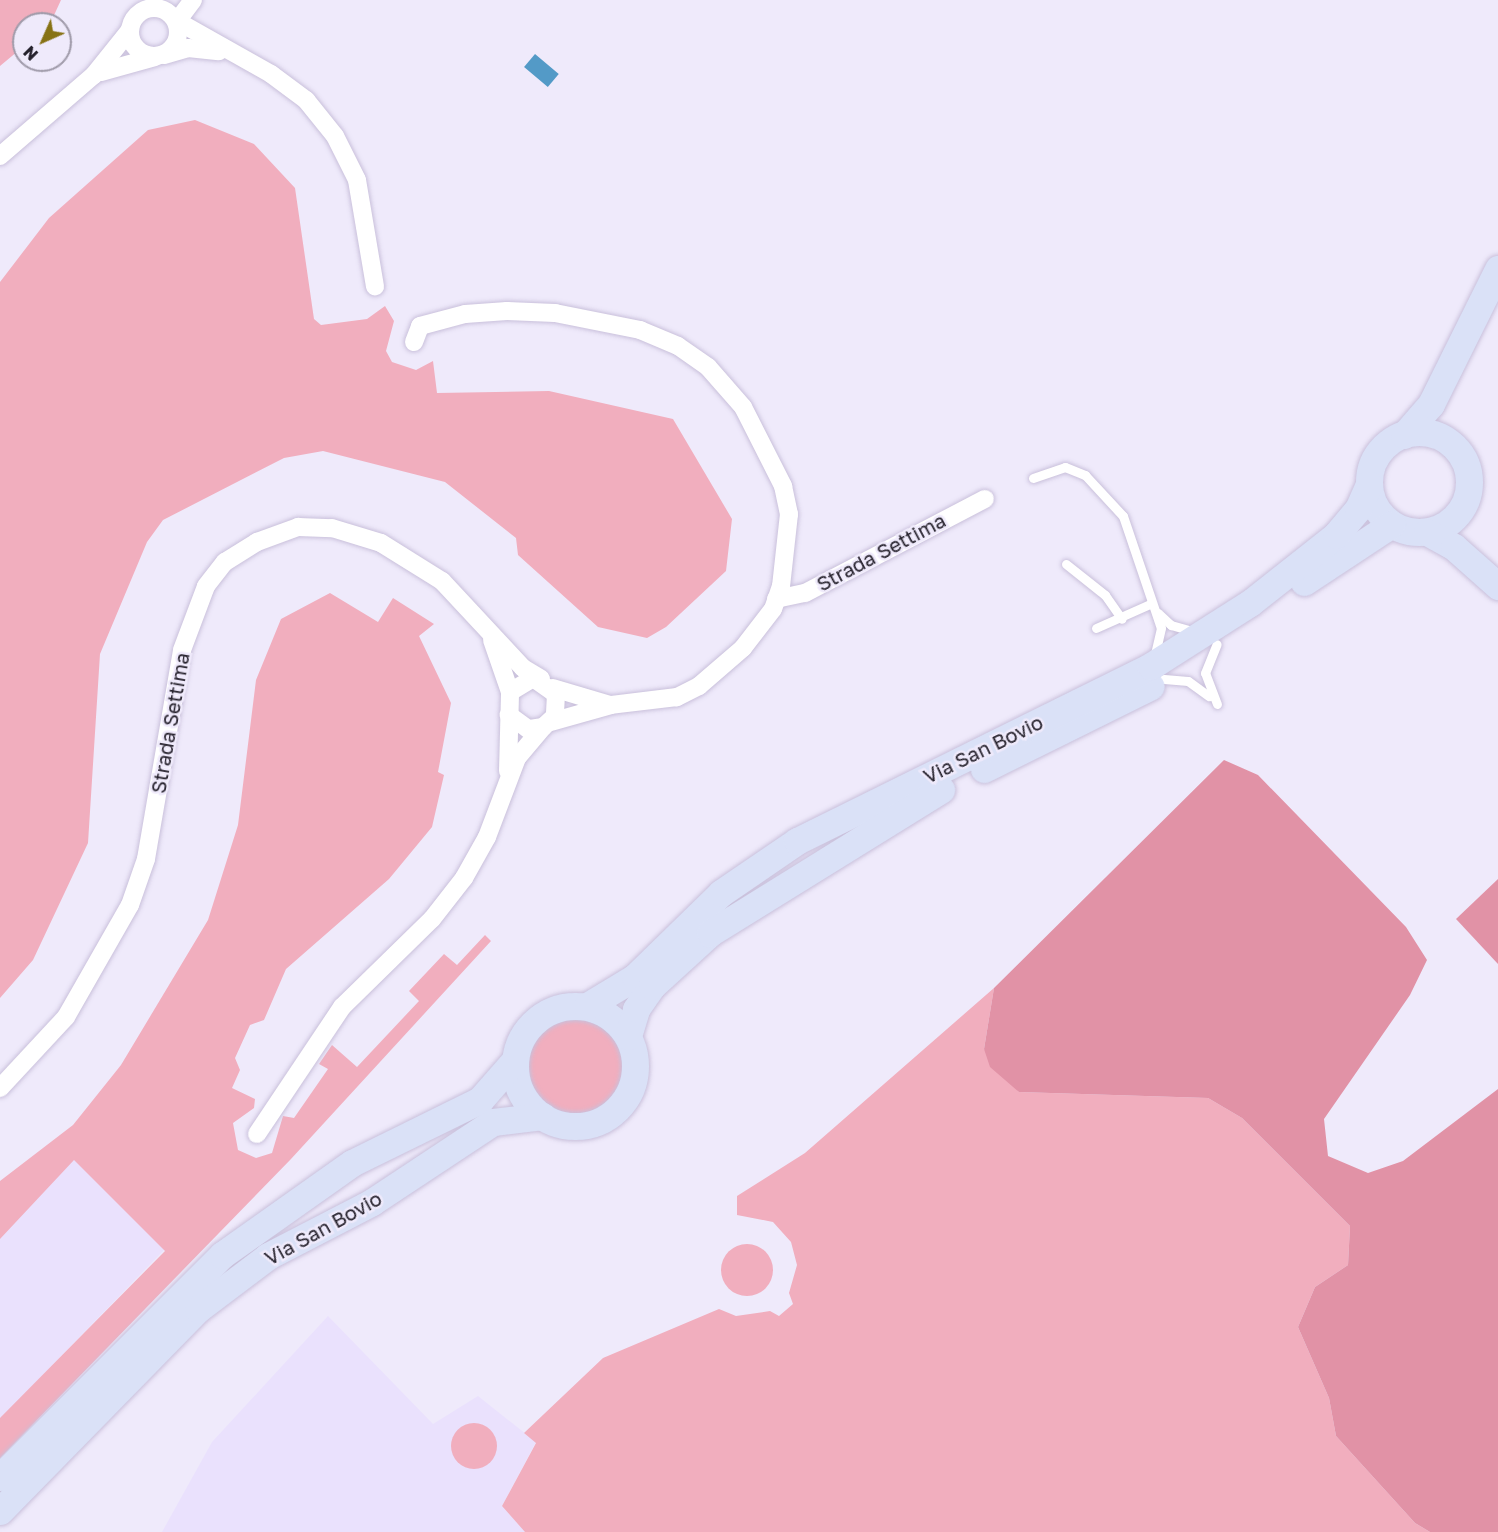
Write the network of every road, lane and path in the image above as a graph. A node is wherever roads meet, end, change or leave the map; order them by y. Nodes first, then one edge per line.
1 (132, 0) edge
2 (194, 0) edge
3 (166, 10) edge
4 (132, 25) junction
5 (235, 55) junction
6 (159, 56) junction
7 (94, 75) junction
8 (0, 156) edge
9 (1498, 269) edge
10 (375, 286) dead end
11 (414, 342) dead end
12 (1444, 381) junction
13 (1404, 435) junction
14 (1452, 445) junction
15 (1033, 478) dead end
16 (1369, 484) junction
17 (985, 500) dead end
18 (1459, 513) junction
19 (1392, 524) junction
20 (1427, 532) junction
21 (1066, 564) dead end
22 (1489, 577) edge
23 (776, 599) junction
24 (1150, 604) junction
25 (1122, 619) junction
26 (1096, 628) dead end
27 (490, 635) junction
28 (1209, 639) junction
29 (1157, 673) junction
30 (547, 683) junction
31 (510, 692) junction
32 (611, 705) junction
33 (509, 715) junction
34 (547, 725) junction
35 (508, 777) junction
36 (587, 1006) junction
37 (628, 1036) junction
38 (515, 1060) junction
39 (0, 1089) edge
40 (543, 1116) junction
41 (257, 1134) dead end
42 (0, 1477) edge
43 (0, 1511) edge

1 - 4 street
2 - 3 street
3 - 4 street
3 - 5 street
3 - 6 street
4 - 6 street
4 - 7 street
5 - 6 street
5 - 10 street
6 - 7 street
7 - 8 street
9 - 12 main road
11 - 23 street, Strada Settima
12 - 13 main road, Via San Bovio
12 - 14 main road
13 - 14 main road
13 - 16 main road, Via San Bovio
14 - 18 main road
15 - 24 lane
16 - 19 main road
16 - 28 main road, Via San Bovio
17 - 23 street, Strada Settima
18 - 20 main road
18 - 22 main road
19 - 20 main road
19 - 28 main road, Via San Bovio
20 - 22 main road
21 - 25 lane
23 - 32 street, Strada Settima
24 - 25 lane
24 - 28 lane
24 - 29 lane
25 - 26 lane
27 - 30 street, Strada Settima
27 - 31 street, Strada Settima
27 - 39 street, Strada Settima
28 - 29 main road, Via San Bovio
28 - 29 lane
29 - 36 main road, Via San Bovio
29 - 37 main road, Via San Bovio
30 - 31 street
30 - 32 street, Strada Settima
30 - 34 street, Strada Settima
31 - 33 street, Strada Settima
32 - 34 street, Strada Settima
33 - 34 street, Strada Settima
33 - 35 street, Strada Settima
34 - 35 street, Strada Settima
35 - 41 street, Strada Settima
36 - 37 main road
36 - 38 main road, Via San Bovio
37 - 40 main road, Via San Bovio
38 - 40 main road
38 - 42 main road, Via San Bovio
40 - 43 main road, Via San Bovio

